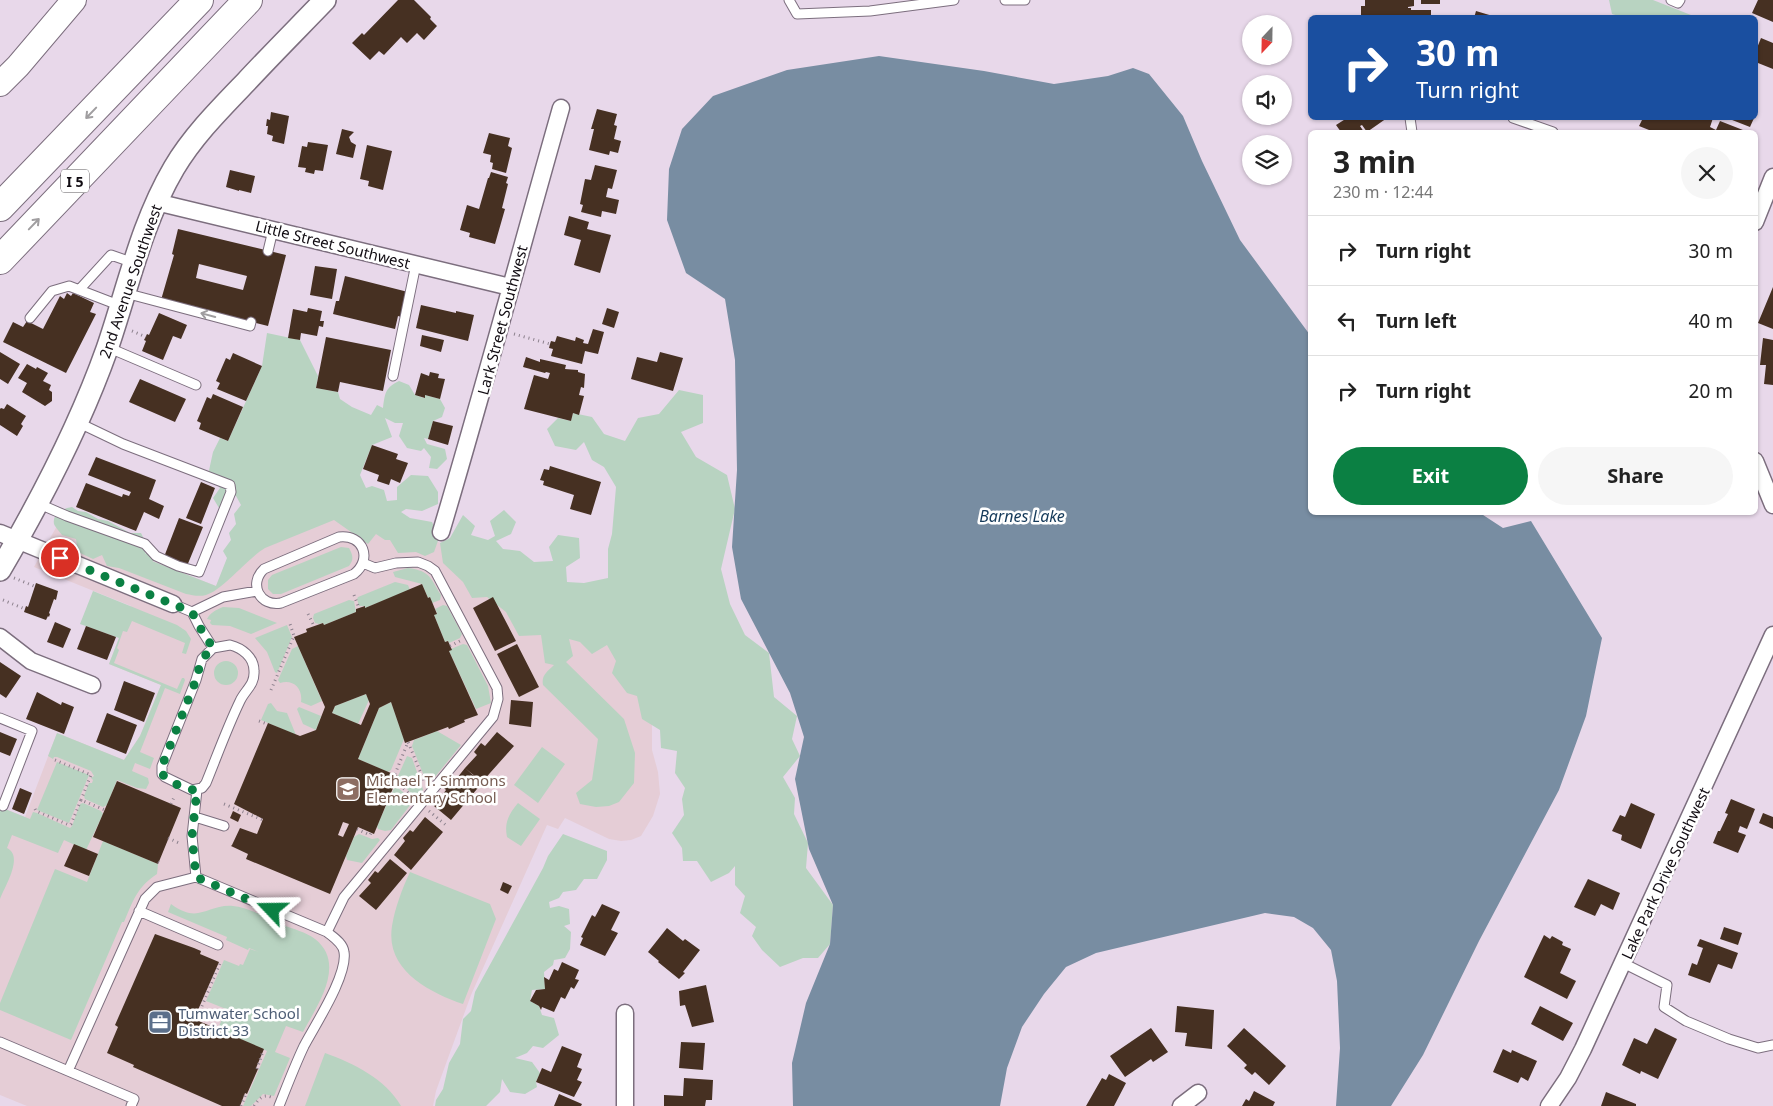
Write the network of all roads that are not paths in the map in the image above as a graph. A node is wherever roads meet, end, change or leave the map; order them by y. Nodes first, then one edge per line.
1 (74, 0) edge
2 (182, 0) edge
3 (199, 0) edge
4 (248, 0) edge
5 (267, 0) edge
6 (325, 0) edge
7 (789, 0) edge
8 (954, 0) edge
9 (1005, 0) edge
10 (1024, 0) edge
11 (1671, 0) edge
12 (1680, 0) edge
13 (124, 78) junction
14 (0, 84) edge
15 (151, 102) junction
16 (561, 108) dead end
17 (1519, 120) edge
18 (1547, 130) edge
19 (1773, 179) edge
20 (156, 202) junction
21 (0, 207) edge
22 (1758, 215) edge
23 (273, 230) junction
24 (268, 251) dead end
25 (0, 260) edge
26 (134, 264) junction
27 (416, 264) junction
28 (510, 287) junction
29 (79, 290) junction
30 (123, 299) junction
31 (30, 318) dead end
32 (251, 322) dead end
33 (107, 347) junction
34 (393, 376) dead end
35 (196, 385) dead end
36 (76, 422) junction
37 (1758, 468) edge
38 (37, 503) junction
39 (1773, 505) edge
40 (441, 532) dead end
41 (8, 536) edge
42 (363, 563) junction
43 (6, 573) edge
44 (257, 591) junction
45 (173, 604) joint
46 (192, 612) junction
47 (1773, 635) edge
48 (0, 637) edge
49 (213, 648) junction
50 (92, 685) dead end
51 (0, 718) edge
52 (197, 790) junction
53 (3, 806) dead end
54 (195, 817) junction
55 (224, 826) dead end
56 (196, 877) junction
57 (139, 911) junction
58 (327, 932) junction
59 (218, 944) dead end
60 (1623, 963) junction
61 (625, 1013) dead end
62 (0, 1042) edge
63 (1773, 1045) edge
64 (68, 1070) junction
65 (1198, 1093) dead end
66 (131, 1106) edge
67 (279, 1106) edge
68 (625, 1106) edge
69 (1181, 1106) edge
70 (1549, 1106) edge

1 - 14 main road
2 - 13 highway
3 - 13 highway, I 5
4 - 15 highway, I 5
5 - 15 highway
6 - 20 street, 2nd Avenue Southwest
7 - 8 lane
9 - 10 lane
11 - 12 lane
13 -> 21 highway, I 5
25 -> 15 highway, I 5
16 - 28 street, Lark Street Southwest
17 - 18 lane
19 - 22 street
20 - 23 street, Little Street Southwest
20 - 26 street, 2nd Avenue Southwest
23 - 24 lane
23 - 27 street, Little Street Southwest
26 - 29 lane
26 - 30 street, 2nd Avenue Southwest
27 - 28 street, Little Street Southwest
27 - 34 lane
28 - 40 street, Lark Street Southwest
29 - 30 lane
29 - 31 lane
32 -> 30 lane
30 - 33 street, 2nd Avenue Southwest
33 - 35 lane
33 - 36 street, 2nd Avenue Southwest
36 - 38 street, 2nd Avenue Southwest
36 - 38 lane
37 - 39 street
38 - 41 street, 2nd Avenue Southwest
41 - 43 street, 2nd Avenue Southwest
41 - 45 street
42 - 44 lane
42 - 44 lane
42 - 58 lane
44 - 46 lane
45 - 46 lane
46 - 49 lane
47 - 60 street, Lake Park Drive Southwest
48 - 50 street
49 - 52 lane
49 - 52 lane
51 - 53 lane
52 - 54 lane
54 - 55 lane
54 - 56 lane
56 - 57 lane
56 - 58 lane
57 - 59 lane
57 - 64 lane
58 - 67 lane
60 - 63 lane
60 - 70 street, Lake Park Drive Southwest
61 - 68 street
62 - 64 lane
64 - 66 lane
65 - 69 street

